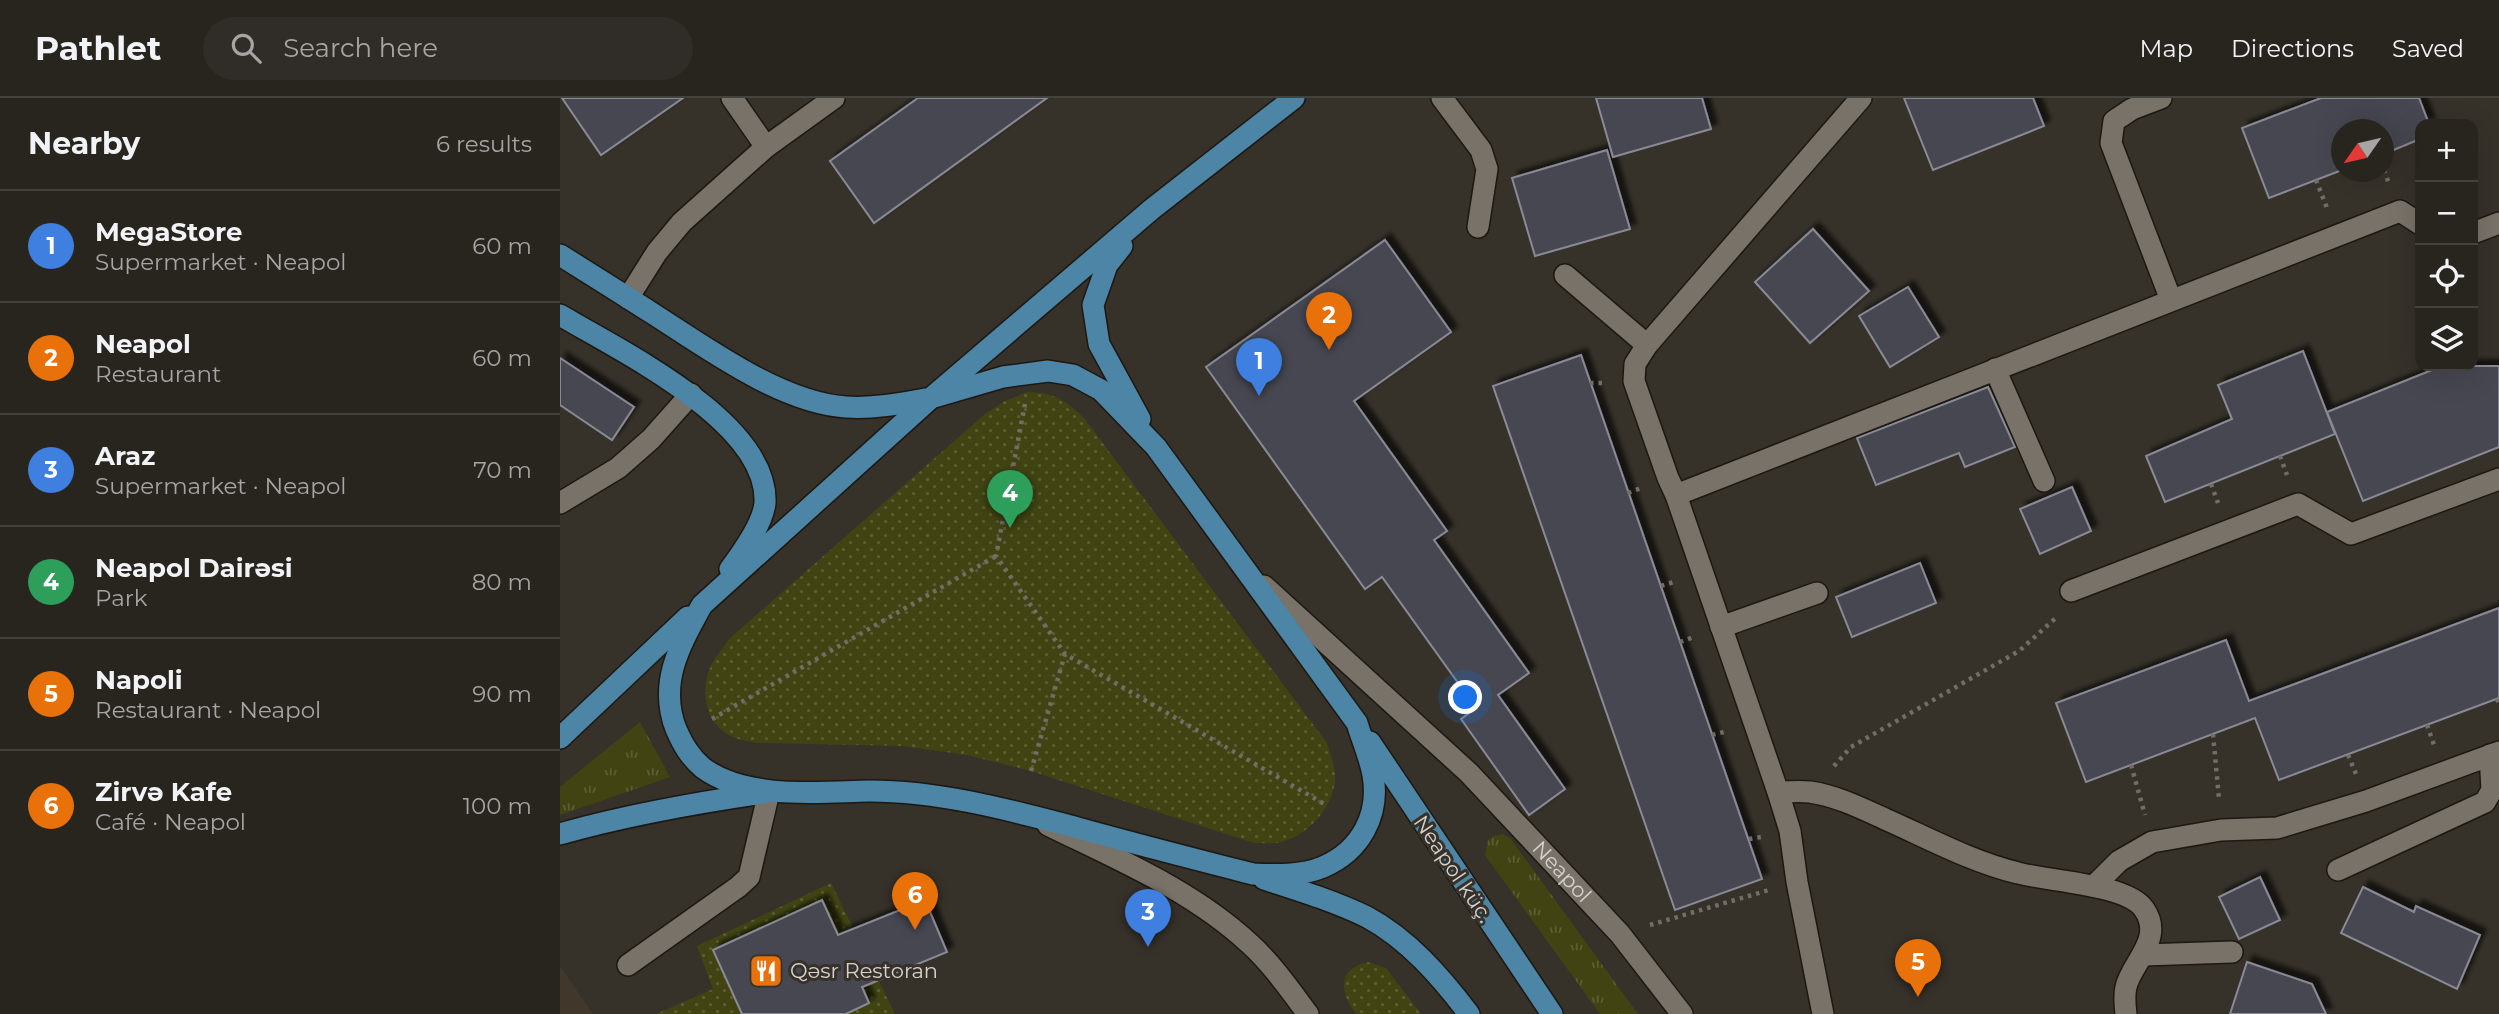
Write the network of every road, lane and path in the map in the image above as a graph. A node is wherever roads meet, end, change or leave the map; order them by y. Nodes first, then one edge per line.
1 (732, 98) edge
2 (834, 98) edge
3 (1294, 98) edge
4 (1442, 98) edge
5 (1861, 98) edge
6 (2161, 98) edge
7 (766, 147) junction
8 (1152, 209) junction
9 (2415, 221) edge
10 (2499, 223) edge
11 (1478, 227) dead end
12 (2478, 231) edge
13 (560, 255) edge
14 (1565, 275) dead end
15 (628, 298) junction
16 (2171, 300) junction
17 (560, 315) edge
18 (1647, 345) junction
19 (1996, 369) junction
20 (1027, 393) dead end
21 (691, 394) junction
22 (932, 398) junction
23 (1156, 447) junction
24 (2499, 479) edge
25 (2043, 481) dead end
26 (1676, 495) junction
27 (560, 503) edge
28 (996, 556) junction
29 (1245, 569) junction
30 (2071, 591) joint
31 (1817, 593) dead end
32 (702, 605) junction
33 (1721, 627) junction
34 (1065, 654) junction
35 (712, 719) dead end
36 (1357, 723) junction
37 (2213, 734) dead end
38 (560, 738) edge
39 (2494, 753) edge
40 (2131, 765) dead end
41 (1031, 771) dead end
42 (769, 792) junction
43 (1778, 792) junction
44 (1810, 792) junction
45 (1326, 804) dead end
46 (1024, 814) junction
47 (2221, 830) junction
48 (560, 834) edge
49 (2152, 842) junction
50 (2338, 870) dead end
51 (1253, 874) junction
52 (1797, 882) junction
53 (2094, 886) junction
54 (1620, 934) junction
55 (2232, 953) dead end
56 (2144, 955) junction
57 (628, 965) dead end
58 (1308, 1014) edge
59 (1469, 1014) edge
60 (1552, 1014) edge
61 (1682, 1014) edge
62 (1823, 1014) edge
63 (2126, 1014) edge

1 - 7 street
2 - 7 street
3 - 8 main road
4 - 11 street
5 - 18 street
6 - 16 street
7 - 15 street
8 - 22 main road
8 - 23 main road
9 - 16 street
10 - 12 street
13 - 15 main road
14 - 18 street
15 - 22 main road
16 - 19 street
17 - 21 main road
18 - 26 street
19 - 25 street
19 - 26 street
20 - 28 path
21 - 27 street
21 - 32 main road
22 - 23 main road
22 - 32 main road
23 - 29 main road, Neapol küç.
24 - 30 street
26 - 33 street
28 - 34 path
28 - 35 path
29 - 36 main road, Neapol küç.
29 - 54 street, Neapol
30 - 44 path
31 - 33 street
32 - 38 main road
32 - 42 main road
33 - 43 street
34 - 41 path
34 - 45 path
36 - 51 main road
36 - 60 main road, Neapol küç.
37 - 47 path
39 - 47 street
39 - 50 street
40 - 49 path
42 - 46 main road
42 - 48 main road
42 - 57 street
43 - 44 street
43 - 52 street
44 - 53 street
46 - 51 main road
46 - 58 street
47 - 49 street
49 - 53 street
51 - 59 main road
52 - 54 path
52 - 62 street
53 - 56 street
54 - 61 street, Neapol
55 - 56 street
56 - 63 street

